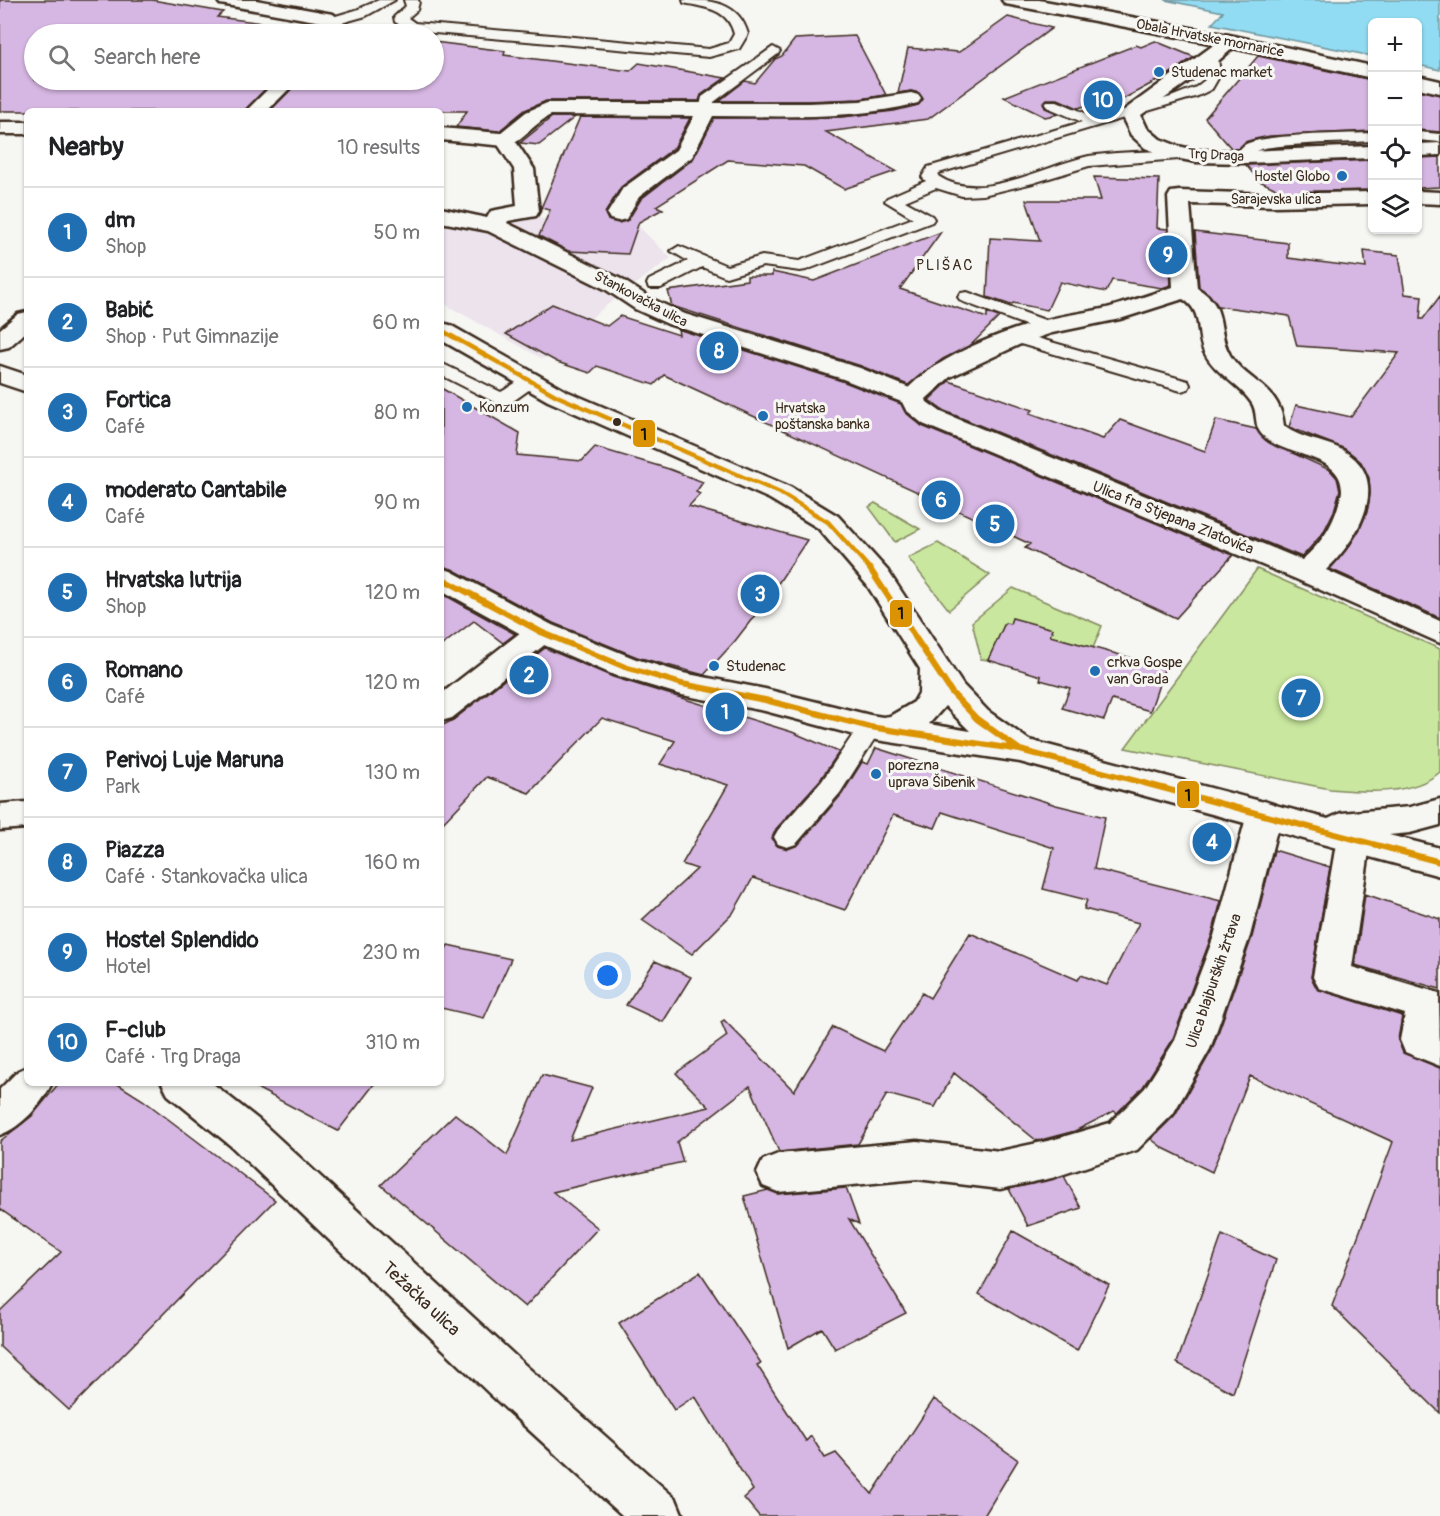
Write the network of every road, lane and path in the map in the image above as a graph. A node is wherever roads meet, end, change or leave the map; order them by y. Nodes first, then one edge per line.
1 (226, 0) edge
2 (366, 0) edge
3 (389, 0) edge
4 (411, 0) edge
5 (689, 0) edge
6 (1011, 0) edge
7 (361, 13) junction
8 (328, 24) edge
9 (340, 24) edge
10 (406, 24) edge
11 (444, 30) edge
12 (1229, 41) junction
13 (773, 51) dead end
14 (1368, 71) edge
15 (1422, 83) edge
16 (1440, 87) edge
17 (278, 90) edge
18 (910, 99) dead end
19 (1052, 104) dead end
20 (259, 108) edge
21 (706, 111) junction
22 (1130, 113) junction
23 (1096, 123) junction
24 (0, 128) edge
25 (24, 128) edge
26 (444, 134) edge
27 (1422, 136) edge
28 (1368, 137) edge
29 (1440, 138) edge
30 (505, 140) junction
31 (1440, 149) edge
32 (1422, 150) edge
33 (1368, 152) edge
34 (1187, 155) junction
35 (1240, 157) junction
36 (935, 183) junction
37 (1422, 197) edge
38 (1368, 198) edge
39 (1440, 198) edge
40 (618, 214) dead end
41 (444, 216) edge
42 (495, 226) junction
43 (679, 251) dead end
44 (701, 261) junction
45 (655, 284) dead end
46 (1185, 291) junction
47 (967, 297) dead end
48 (24, 322) edge
49 (1047, 327) junction
50 (444, 332) edge
51 (1016, 337) junction
52 (0, 342) edge
53 (444, 370) edge
54 (0, 374) edge
55 (531, 382) junction
56 (24, 383) edge
57 (1181, 385) dead end
58 (913, 398) junction
59 (1306, 572) junction
60 (444, 580) edge
61 (541, 632) junction
62 (1440, 633) edge
63 (936, 667) junction
64 (444, 708) edge
65 (876, 728) junction
66 (1020, 750) junction
67 (1440, 812) edge
68 (1264, 814) junction
69 (24, 815) edge
70 (0, 817) edge
71 (1311, 827) junction
72 (787, 837) dead end
73 (1354, 838) junction
74 (1440, 862) edge
75 (1440, 1049) edge
76 (29, 1086) edge
77 (186, 1086) edge
78 (0, 1117) edge
79 (778, 1173) dead end
80 (659, 1516) edge

1 - 8 street
2 - 7 lane
3 - 7 lane
4 - 10 lane
5 - 11 lane
6 - 12 street, Obala Hrvatske mornarice
7 - 9 lane
12 - 14 street, Obala Hrvatske mornarice
12 - 22 street
13 - 21 lane
15 - 16 street
17 - 20 street
18 - 21 street
19 - 23 lane
21 - 30 street
21 - 40 street
22 - 23 lane
22 - 34 street, Trg Draga
23 - 36 lane
24 - 25 street
26 - 30 street
27 - 29 lane
28 - 35 lane
30 - 42 street
31 - 32 street
33 - 35 street, Trg Draga
34 - 35 street, Trg Draga
34 - 36 lane
36 - 44 lane
37 - 39 street
38 - 46 street, Sarajevska ulica
41 - 42 street, Stankovačka ulica
42 - 58 street, Stankovačka ulica
43 - 44 lane
44 - 45 lane
46 - 49 street
46 - 59 street
47 - 49 lane
48 - 52 street
49 - 51 street
50 - 55 street
51 - 57 lane
51 - 58 street
53 - 55 lane
54 - 56 street
55 - 63 street
58 - 59 street, Ulica fra Stjepana Zlatovića
59 - 62 street, Ulica fra Stjepana Zlatovića
60 - 61 street
61 - 64 street
61 - 65 street
63 - 65 street
63 - 66 street
65 - 66 street
65 - 72 lane
66 - 68 street
67 - 71 street
68 - 71 street
68 - 79 street, Ulica blajburških žrtava
69 - 70 street
71 - 73 street
73 - 74 street
73 - 75 street
76 - 78 street
77 - 80 street, Težačka ulica

